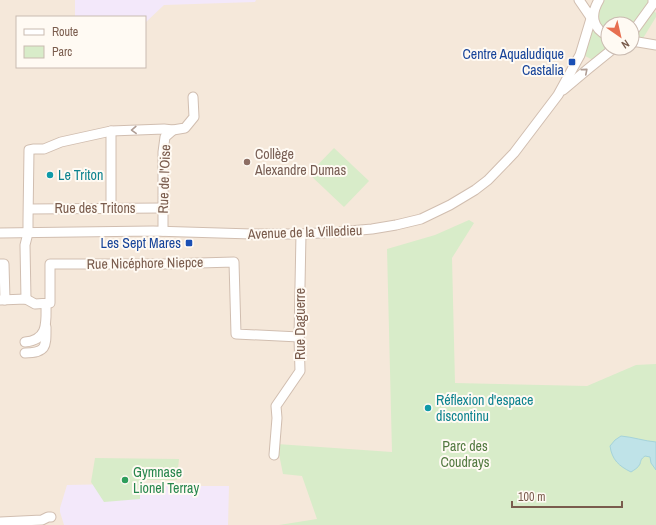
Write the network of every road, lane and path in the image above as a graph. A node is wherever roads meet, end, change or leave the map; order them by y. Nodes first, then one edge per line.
1 (579, 0) edge
2 (599, 0) edge
3 (654, 4) edge
4 (593, 19) junction
5 (640, 22) edge
6 (600, 31) edge
7 (640, 42) edge
8 (656, 45) edge
9 (604, 56) edge
10 (558, 95) junction
11 (193, 97) dead end
12 (173, 130) junction
13 (111, 131) junction
14 (110, 208) junction
15 (162, 208) junction
16 (29, 209) junction
17 (163, 231) junction
18 (28, 233) junction
19 (0, 234) edge
20 (302, 234) junction
21 (0, 264) edge
22 (26, 299) junction
23 (2, 300) edge
24 (46, 304) junction
25 (46, 327) junction
26 (299, 337) junction
27 (25, 342) dead end
28 (25, 353) dead end
29 (274, 456) dead end
30 (51, 517) dead end
31 (0, 522) edge

1 - 4 street
2 - 4 street, Avenue de la Villedieu
3 - 5 street
4 - 6 street
4 - 10 street, Avenue de la Villedieu
7 - 8 street
10 -> 9 street, Avenue de la Villedieu
10 - 20 street, Avenue de la Villedieu
11 - 12 street
12 -> 13 street
12 - 15 street, Rue de l'Oise
13 - 14 street
13 - 16 street
14 - 15 street, Rue des Tritons
14 - 16 street, Rue des Tritons
15 - 17 street, Rue de l'Oise
16 - 18 street
17 - 18 street, Avenue de la Villedieu
17 - 20 street, Avenue de la Villedieu
18 - 19 street, Avenue de la Villedieu
18 - 22 street
20 - 26 street, Rue Daguerre
21 - 23 street
22 - 23 street
22 - 24 street
24 - 25 street
24 - 26 street, Rue Nicéphore Niepce
25 - 27 street
25 - 28 street
26 - 29 street, Rue Daguerre
30 - 31 street

